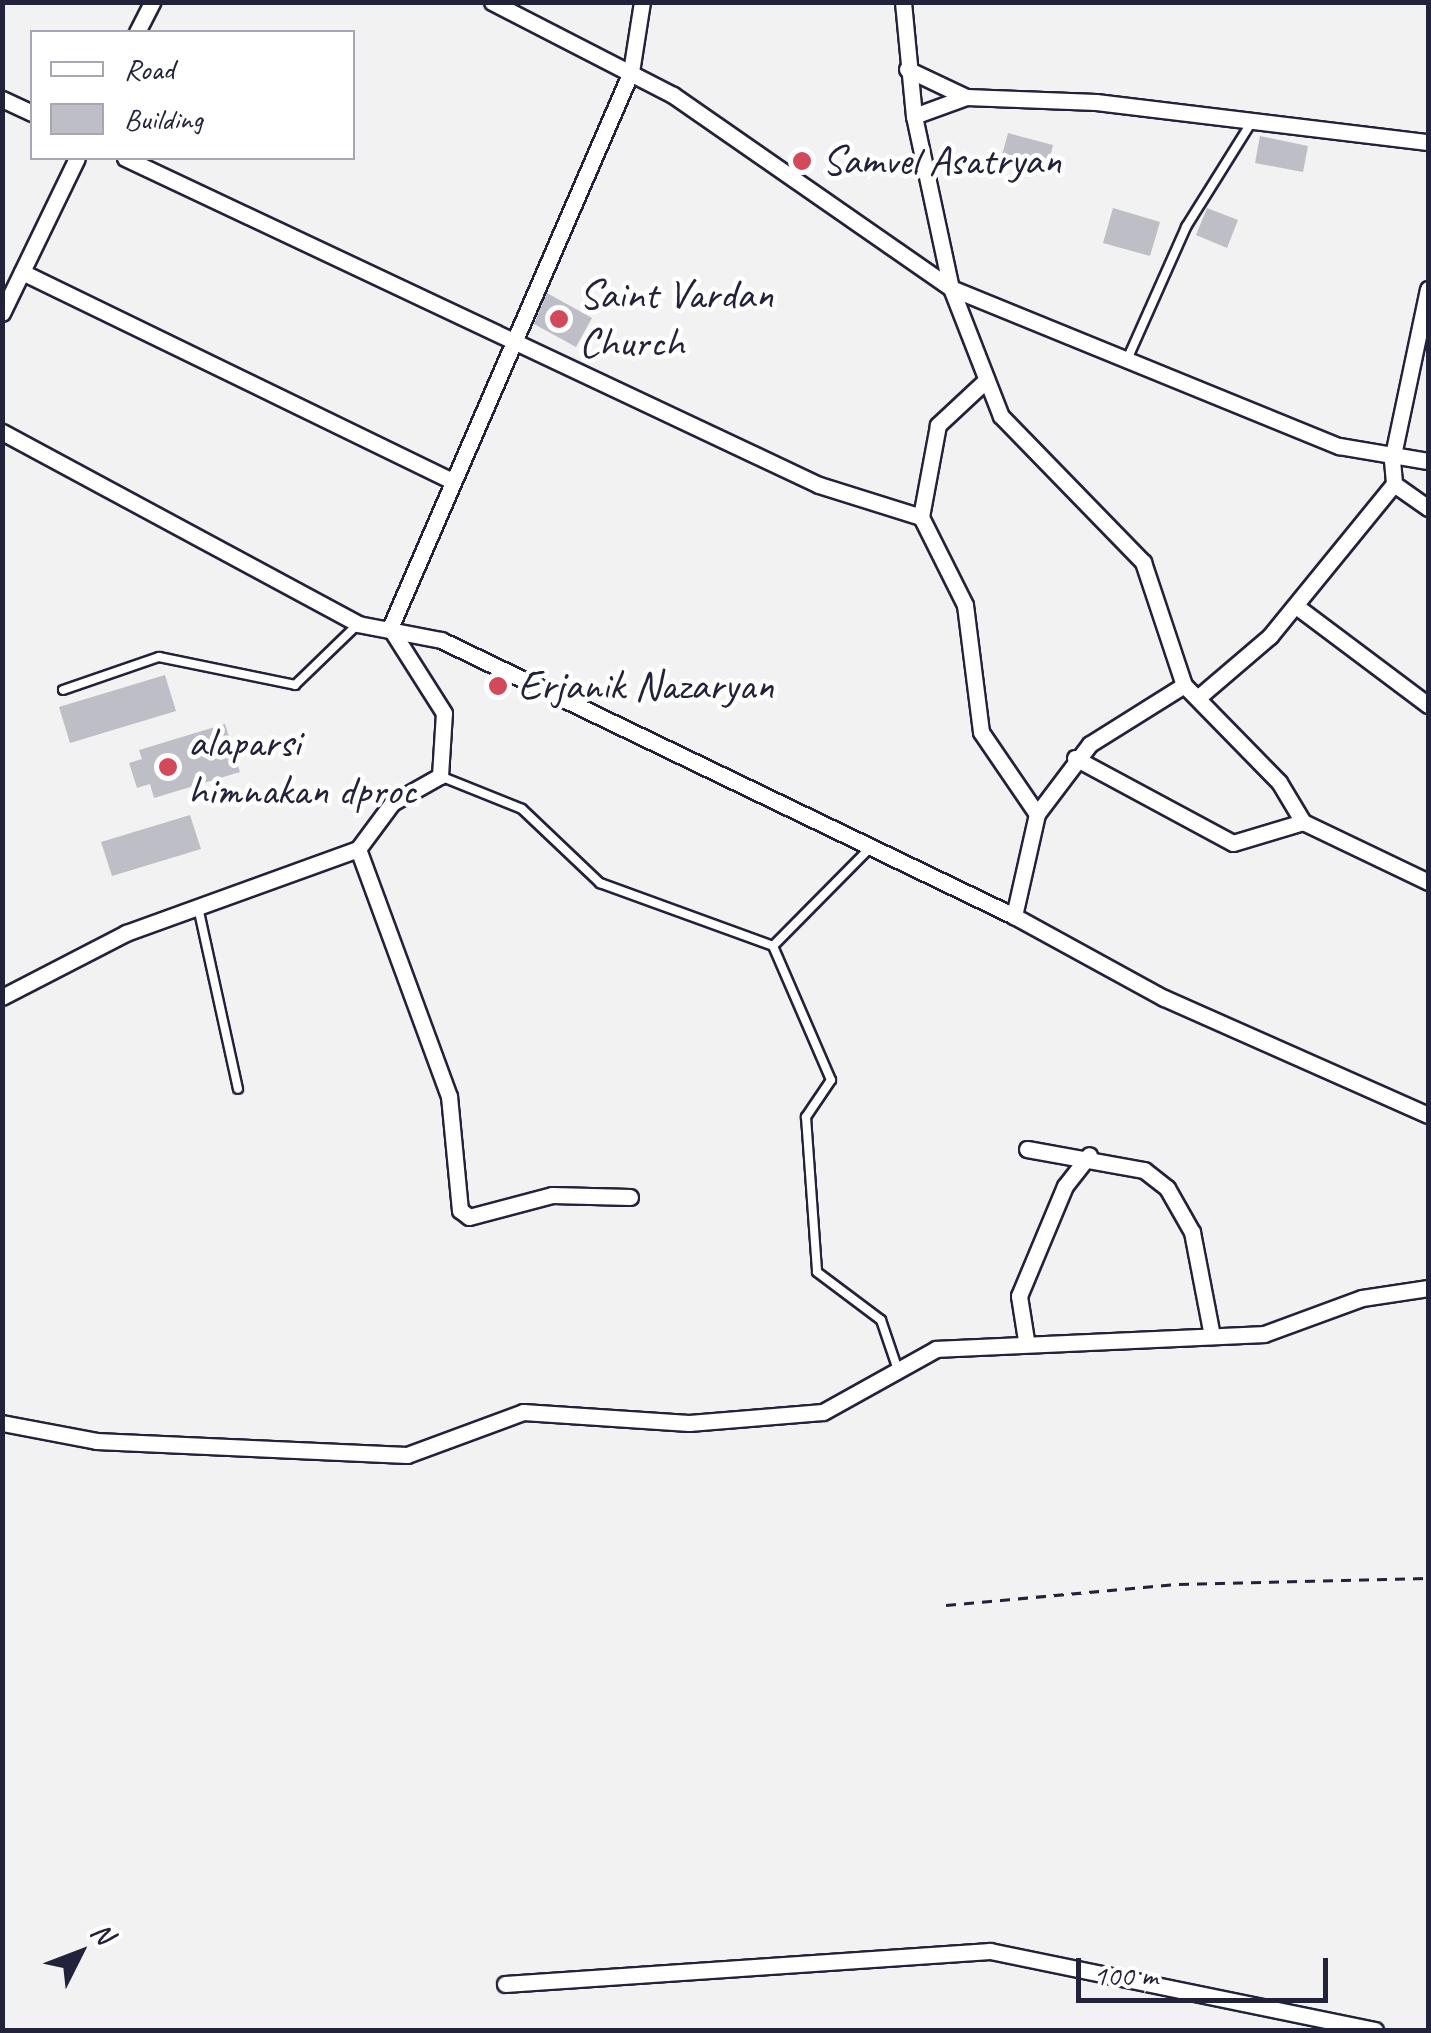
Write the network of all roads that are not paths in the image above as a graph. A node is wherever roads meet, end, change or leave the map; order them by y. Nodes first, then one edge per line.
1 (152, 2) edge
2 (492, 2) edge
3 (642, 2) edge
4 (902, 2) edge
5 (138, 30) edge
6 (907, 69) junction
7 (630, 72) junction
8 (966, 97) junction
9 (2, 99) edge
10 (30, 113) edge
11 (914, 116) junction
12 (1252, 121) junction
13 (1428, 142) edge
14 (76, 160) edge
15 (129, 160) edge
16 (22, 272) junction
17 (950, 288) junction
18 (1428, 289) edge
19 (2, 313) edge
20 (512, 338) junction
21 (1126, 362) junction
22 (983, 383) junction
23 (2, 432) edge
24 (1392, 460) junction
25 (1428, 460) edge
26 (450, 480) junction
27 (1394, 484) junction
28 (1428, 508) edge
29 (921, 517) junction
30 (1296, 606) junction
31 (358, 624) junction
32 (390, 628) junction
33 (1184, 685) junction
34 (63, 690) dead end
35 (1201, 695) junction
36 (1428, 705) edge
37 (1075, 758) junction
38 (440, 776) junction
39 (1037, 814) junction
40 (1303, 822) junction
41 (358, 849) junction
42 (868, 849) junction
43 (1428, 882) edge
44 (198, 904) junction
45 (1014, 916) junction
46 (773, 946) junction
47 (2, 996) edge
48 (238, 1088) dead end
49 (1428, 1114) edge
50 (1027, 1149) dead end
51 (1089, 1156) junction
52 (630, 1197) dead end
53 (1428, 1288) edge
54 (1212, 1336) junction
55 (1026, 1340) junction
56 (898, 1371) junction
57 (2, 1423) edge
58 (506, 1984) dead end
59 (1376, 2030) edge

1 - 5 street
2 - 7 street
3 - 7 street
4 - 6 street
6 - 8 street
6 - 11 street
7 - 17 street
7 - 20 street
8 - 11 street
8 - 12 street
9 - 10 street
11 - 17 street
12 - 13 street
12 - 21 lane
14 - 16 street
15 - 20 street
16 - 19 street
16 - 26 street
17 - 21 street
17 - 22 street
18 - 24 street
20 - 26 street
20 - 29 street
21 - 24 street
22 - 29 street
22 - 33 street
23 - 31 street
24 - 25 street
24 - 27 street
26 - 32 street
27 - 28 street
27 - 30 street
29 - 39 street
30 - 35 street
30 - 36 street
31 - 32 street
31 - 34 lane
32 - 38 street
32 - 42 street
33 - 35 street
33 - 37 street
35 - 40 street
37 - 39 street
37 - 40 street
38 - 41 street
38 - 46 lane
39 - 45 street
40 - 43 street
41 - 44 street
41 - 52 street
42 - 45 street
42 - 46 lane
44 - 47 street
44 - 48 lane
45 - 49 street
46 - 56 lane
50 - 51 street
51 - 54 street
51 - 55 street
53 - 54 street
54 - 55 street
55 - 56 street
56 - 57 street
58 - 59 street

